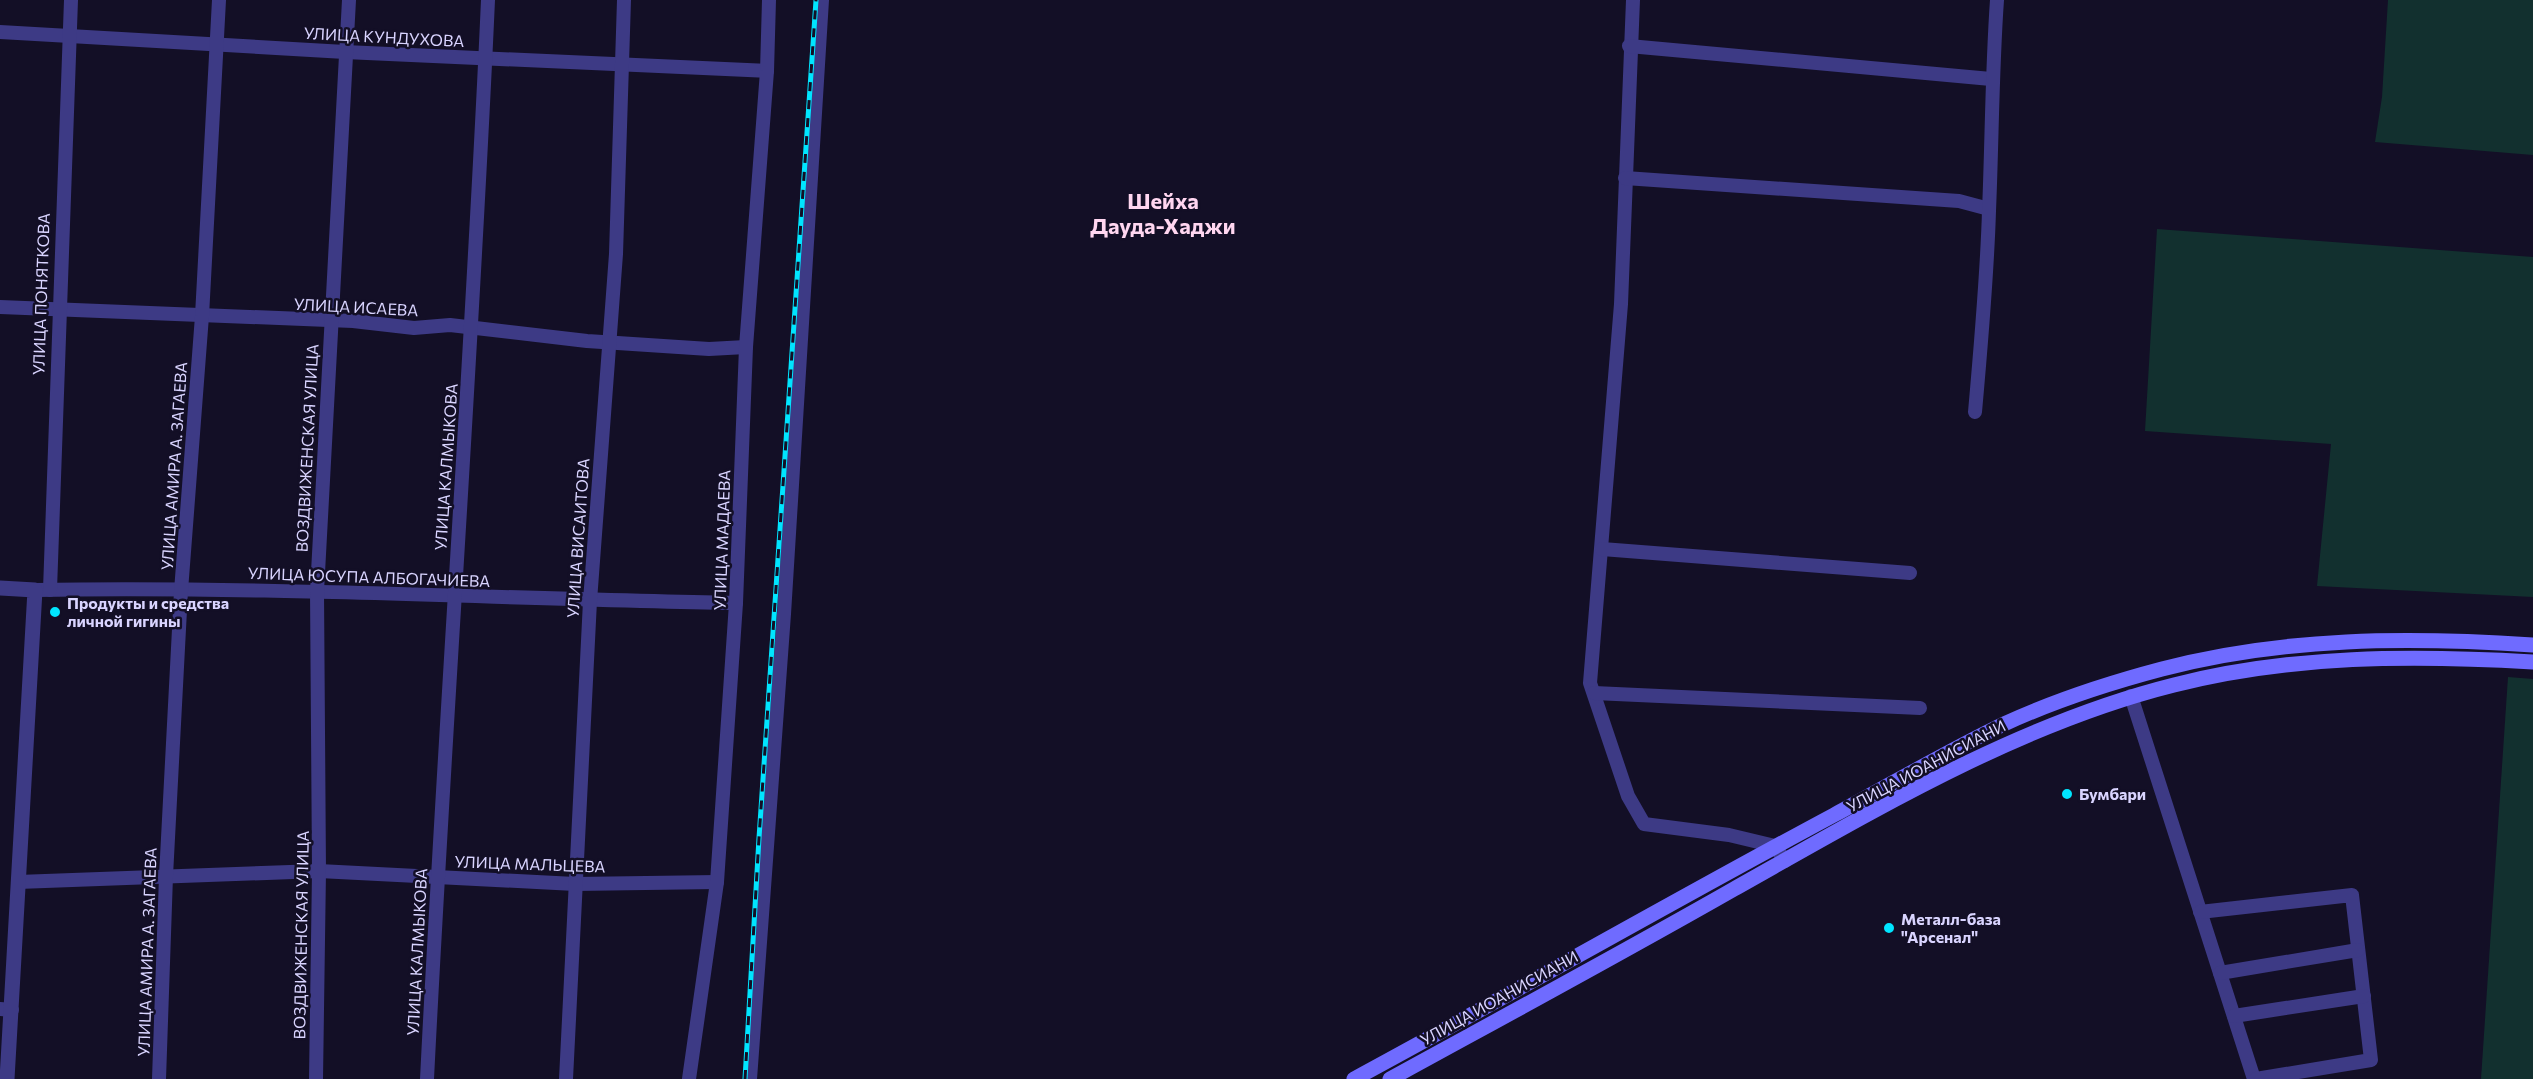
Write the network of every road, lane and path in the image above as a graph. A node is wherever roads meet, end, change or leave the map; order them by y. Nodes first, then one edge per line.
1 (71, 0) edge
2 (219, 0) edge
3 (349, 0) edge
4 (488, 0) edge
5 (624, 0) edge
6 (770, 0) edge
7 (822, 0) edge
8 (1633, 0) edge
9 (1997, 0) edge
10 (0, 32) edge
11 (70, 34) junction
12 (217, 43) junction
13 (1629, 46) junction
14 (345, 52) junction
15 (485, 59) junction
16 (620, 66) junction
17 (767, 71) junction
18 (1991, 79) junction
19 (1625, 178) junction
20 (1989, 209) junction
21 (0, 307) edge
22 (58, 308) junction
23 (202, 316) junction
24 (330, 322) junction
25 (472, 328) junction
26 (609, 341) junction
27 (746, 347) junction
28 (1975, 412) dead end
29 (1602, 549) junction
30 (1910, 573) dead end
31 (0, 588) edge
32 (42, 590) junction
33 (181, 591) junction
34 (317, 591) junction
35 (454, 597) junction
36 (590, 601) junction
37 (736, 603) junction
38 (2533, 645) edge
39 (2533, 662) edge
40 (1594, 693) junction
41 (2131, 696) junction
42 (1920, 708) dead end
43 (1775, 846) junction
44 (1785, 861) junction
45 (319, 870) junction
46 (166, 876) junction
47 (437, 876) junction
48 (18, 882) junction
49 (717, 882) junction
50 (575, 884) junction
51 (2200, 912) junction
52 (2358, 951) junction
53 (2220, 973) junction
54 (2364, 996) junction
55 (6, 1009) edge
56 (2234, 1016) junction
57 (7, 1079) edge
58 (159, 1079) edge
59 (316, 1079) edge
60 (428, 1079) edge
61 (566, 1079) edge
62 (689, 1079) edge
63 (750, 1079) edge
64 (1354, 1079) edge
65 (1390, 1079) edge
66 (2255, 1079) edge

1 - 11 street, УЛИЦА ПОНЯТКОВА
2 - 12 street, УЛИЦА АМИРА А. ЗАГАЕВА
3 - 14 street, ВОЗДВИЖЕНСКАЯ УЛИЦА
4 - 15 street, УЛИЦА КАЛМЫКОВА
5 - 16 street, УЛИЦА ВИСАИТОВА
6 - 17 street, УЛИЦА МАДАЕВА
7 - 63 street
8 - 13 street
9 - 18 street
10 - 11 street, УЛИЦА КУНДУХОВА
11 - 12 street, УЛИЦА КУНДУХОВА
11 - 22 street, УЛИЦА ПОНЯТКОВА
12 - 14 street, УЛИЦА КУНДУХОВА
12 - 23 street, УЛИЦА АМИРА А. ЗАГАЕВА
13 - 18 street
13 - 19 street
14 - 15 street, УЛИЦА КУНДУХОВА
14 - 24 street, ВОЗДВИЖЕНСКАЯ УЛИЦА
15 - 16 street, УЛИЦА КУНДУХОВА
15 - 25 street, УЛИЦА КАЛМЫКОВА
16 - 17 street, УЛИЦА КУНДУХОВА
16 - 26 street, УЛИЦА ВИСАИТОВА
17 - 27 street, УЛИЦА МАДАЕВА
18 - 20 street
19 - 20 street
19 - 29 street
20 - 28 street
21 - 22 street, УЛИЦА ИСАЕВА
22 - 23 street, УЛИЦА ИСАЕВА
22 - 32 street, УЛИЦА ПОНЯТКОВА
23 - 24 street, УЛИЦА ИСАЕВА
23 - 33 street, УЛИЦА АМИРА А. ЗАГАЕВА
24 - 25 street, УЛИЦА ИСАЕВА
24 - 34 street, ВОЗДВИЖЕНСКАЯ УЛИЦА
25 - 26 street, УЛИЦА ИСАЕВА
25 - 35 street, УЛИЦА КАЛМЫКОВА
26 - 27 street, УЛИЦА ИСАЕВА
26 - 36 street, УЛИЦА ВИСАИТОВА
27 - 37 street, УЛИЦА МАДАЕВА
29 - 30 street
29 - 40 street
31 - 32 street, УЛИЦА ЮСУПА АЛБОГАЧИЕВА
32 - 33 street, УЛИЦА ЮСУПА АЛБОГАЧИЕВА
32 - 48 street, УЛИЦА ПОНЯТКОВА
33 - 34 street, УЛИЦА ЮСУПА АЛБОГАЧИЕВА
33 - 46 street, УЛИЦА АМИРА А. ЗАГАЕВА
34 - 35 street, УЛИЦА ЮСУПА АЛБОГАЧИЕВА
34 - 45 street, ВОЗДВИЖЕНСКАЯ УЛИЦА
35 - 36 street, УЛИЦА ЮСУПА АЛБОГАЧИЕВА
35 - 47 street, УЛИЦА КАЛМЫКОВА
36 - 37 street, УЛИЦА ЮСУПА АЛБОГАЧИЕВА
36 - 50 street, УЛИЦА ВИСАИТОВА
37 - 49 street, УЛИЦА МАДАЕВА
38 - 43 main road
39 - 41 main road, УЛИЦА ИОАНИСИАНИ
40 - 42 street
40 - 43 street
41 - 44 main road, УЛИЦА ИОАНИСИАНИ
41 - 51 street
43 - 44 street
43 - 64 main road
44 - 65 main road, УЛИЦА ИОАНИСИАНИ
45 - 46 street, УЛИЦА МАЛЬЦЕВА
45 - 47 street, УЛИЦА МАЛЬЦЕВА
45 - 59 street, ВОЗДВИЖЕНСКАЯ УЛИЦА
46 - 48 street, УЛИЦА МАЛЬЦЕВА
46 - 58 street, УЛИЦА АМИРА А. ЗАГАЕВА
47 - 50 street, УЛИЦА МАЛЬЦЕВА
47 - 60 street, УЛИЦА КАЛМЫКОВА
48 - 55 street, УЛИЦА ПОНЯТКОВА
49 - 50 street, УЛИЦА МАЛЬЦЕВА
49 - 62 street, УЛИЦА МАДАЕВА
50 - 61 street, УЛИЦА ВИСАИТОВА
51 - 52 street
51 - 53 street
52 - 53 street
52 - 54 street
53 - 56 street
54 - 56 street
54 - 66 street
55 - 57 street, УЛИЦА ПОНЯТКОВА
56 - 66 street

